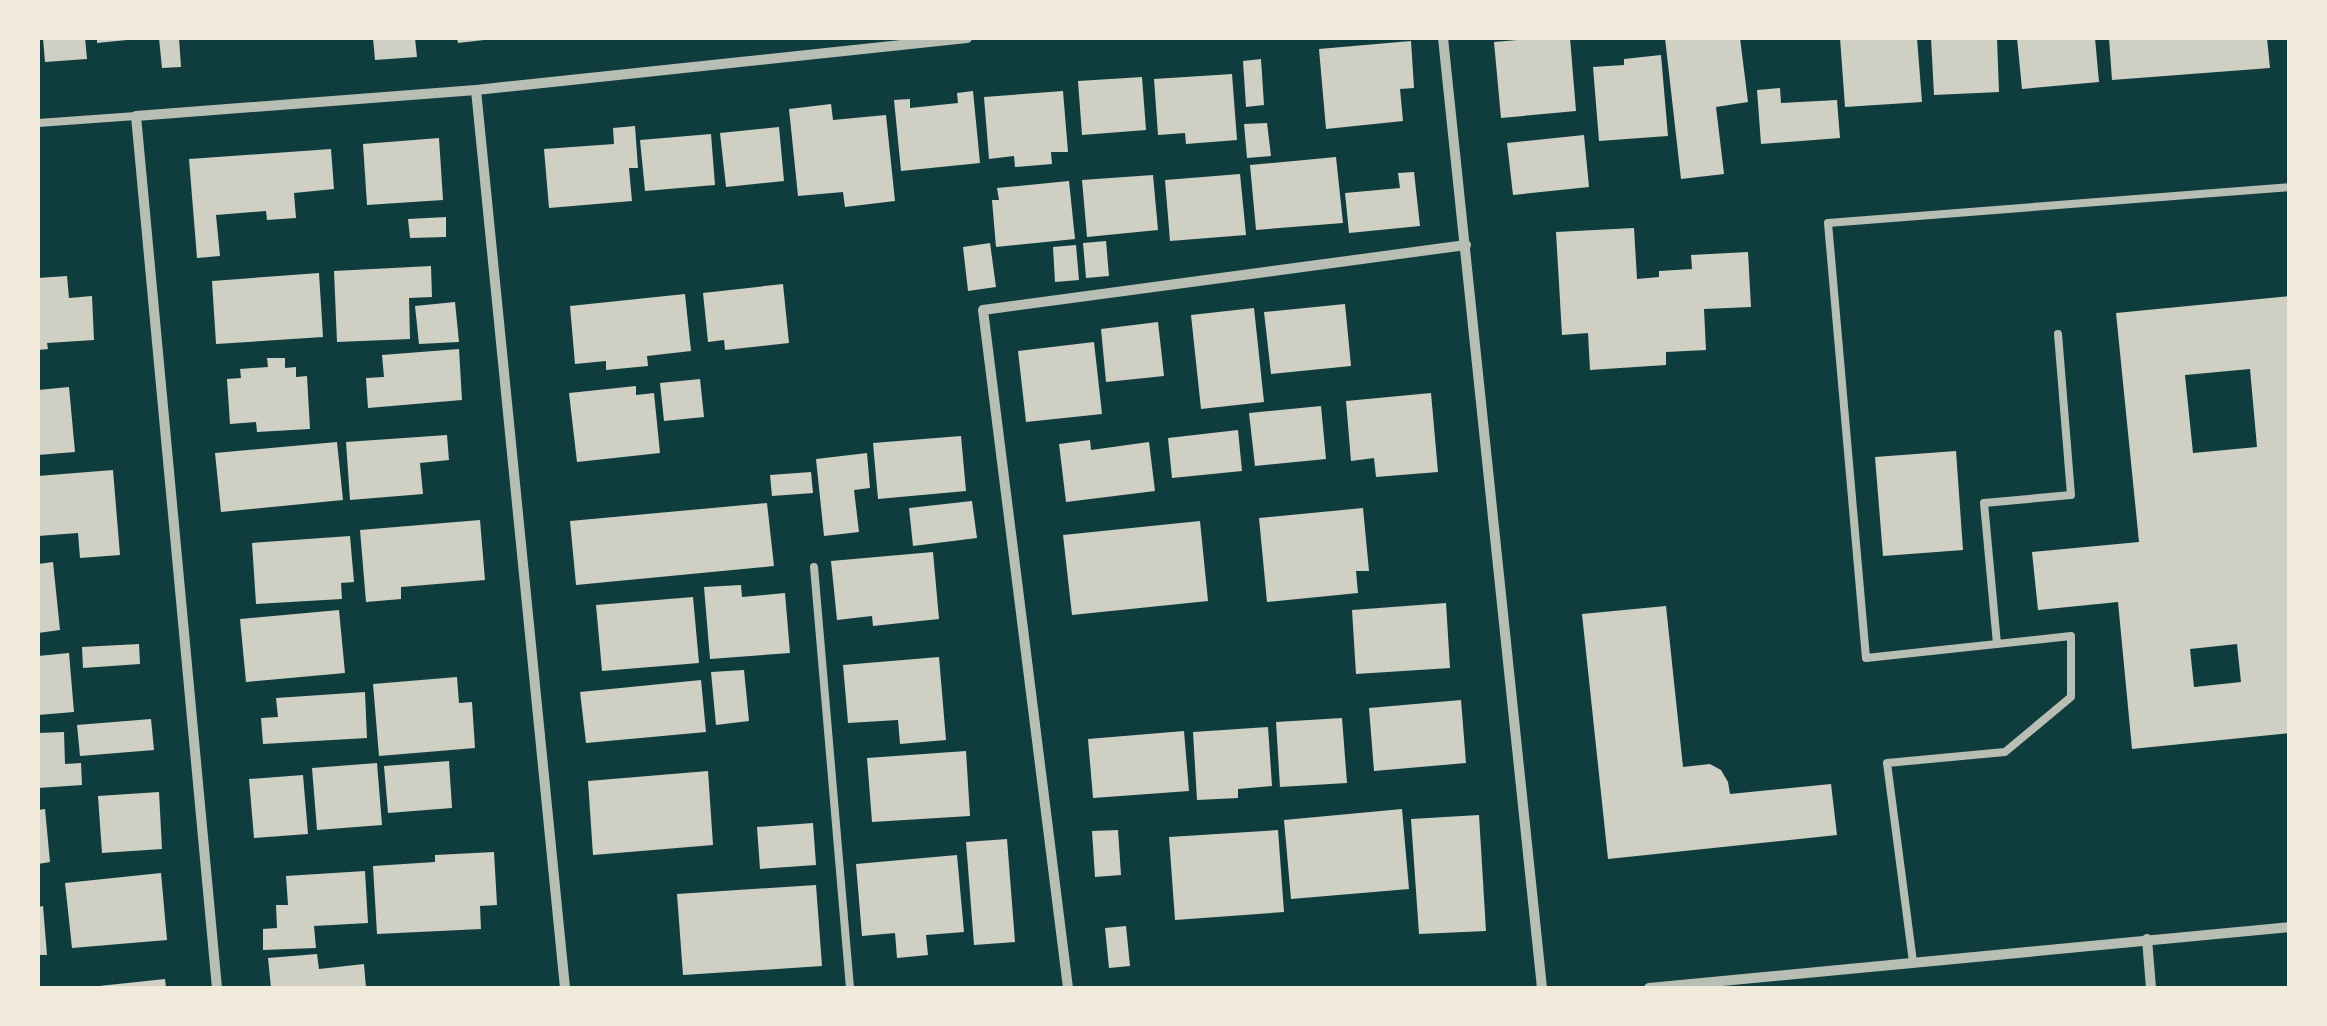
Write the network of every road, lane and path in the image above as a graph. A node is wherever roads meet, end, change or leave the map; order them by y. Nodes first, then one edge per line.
1 (967, 38) edge
2 (1443, 38) edge
3 (476, 90) junction
4 (136, 116) junction
5 (38, 122) edge
6 (2290, 187) edge
7 (1466, 245) junction
8 (2058, 334) dead end
9 (814, 567) dead end
10 (1997, 644) junction
11 (2290, 927) edge
12 (2146, 939) junction
13 (1912, 962) junction
14 (1768, 982) edge
15 (217, 988) edge
16 (564, 988) edge
17 (850, 988) edge
18 (1068, 988) edge
19 (1542, 988) edge
20 (1649, 988) edge
21 (2151, 988) edge

1 - 3 street
2 - 7 street
3 - 4 street
3 - 16 street
4 - 5 lane
4 - 15 street
6 - 10 lane
7 - 18 street
7 - 19 street
8 - 10 lane
9 - 17 lane
10 - 13 lane
11 - 12 street
12 - 13 street
12 - 21 street
13 - 14 street
14 - 20 street

